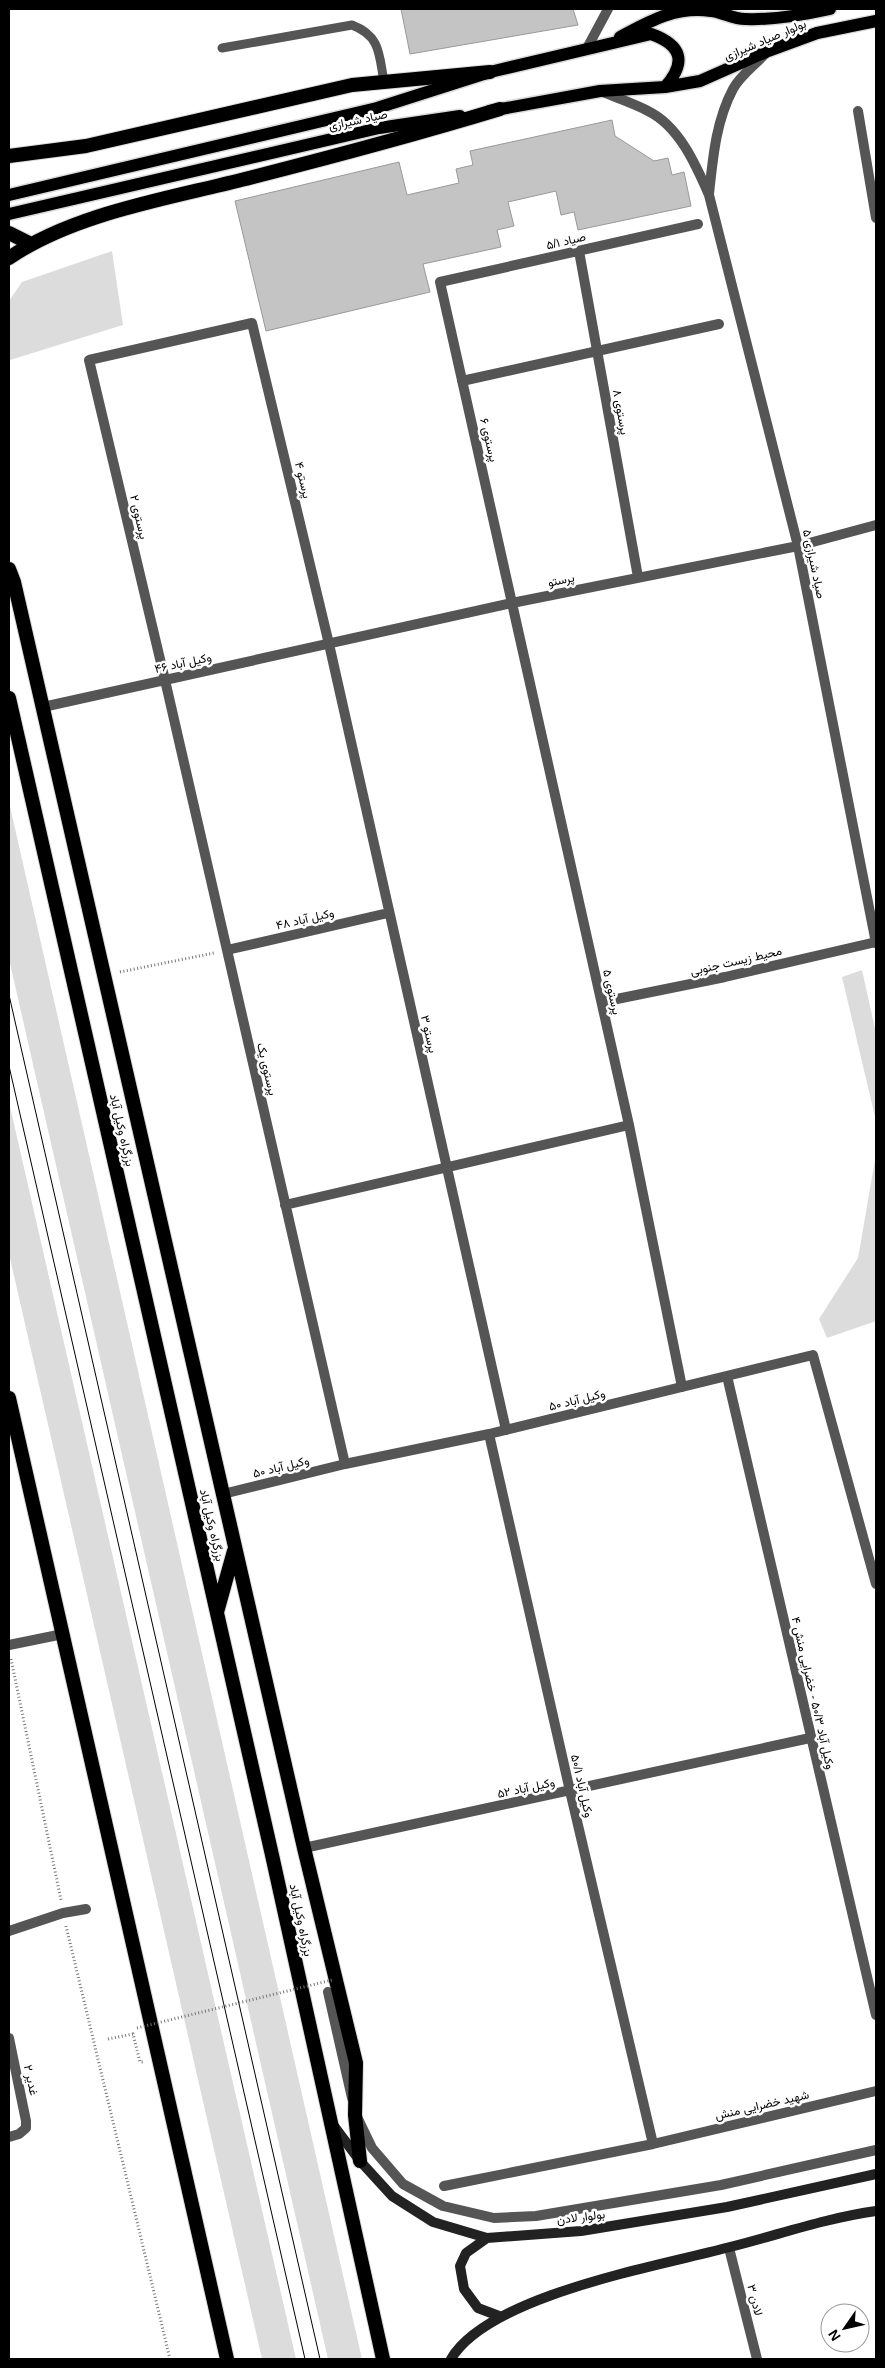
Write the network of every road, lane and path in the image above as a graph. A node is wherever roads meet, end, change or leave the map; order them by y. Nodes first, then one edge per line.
1 (608, 9) edge
2 (729, 9) edge
3 (830, 9) edge
4 (744, 19) junction
5 (876, 21) edge
6 (607, 44) junction
7 (222, 48) dead end
8 (586, 50) junction
9 (768, 51) junction
10 (490, 72) junction
11 (384, 82) junction
12 (665, 87) junction
13 (600, 91) junction
14 (500, 109) junction
15 (858, 111) dead end
16 (9, 157) edge
17 (9, 195) edge
18 (709, 195) junction
19 (876, 212) edge
20 (9, 214) edge
21 (698, 224) dead end
22 (9, 233) edge
23 (30, 244) junction
24 (579, 251) junction
25 (9, 258) edge
26 (440, 282) joint
27 (252, 323) joint
28 (719, 324) dead end
29 (597, 351) junction
30 (462, 380) junction
31 (876, 525) edge
32 (798, 546) junction
33 (9, 569) edge
34 (638, 577) junction
35 (512, 603) junction
36 (330, 644) junction
37 (165, 680) junction
38 (9, 698) edge
39 (43, 707) junction
40 (388, 913) junction
41 (876, 942) edge
42 (227, 950) junction
43 (104, 976) junction
44 (602, 1002) junction
45 (629, 1125) junction
46 (447, 1168) junction
47 (285, 1205) junction
48 (727, 1376) junction
49 (682, 1387) junction
50 (9, 1398) edge
51 (506, 1430) junction
52 (489, 1434) junction
53 (345, 1464) junction
54 (223, 1494) junction
55 (235, 1549) junction
56 (876, 1584) edge
57 (217, 1613) junction
58 (63, 1634) junction
59 (9, 1645) edge
60 (11, 1658) dead end
61 (810, 1738) junction
62 (570, 1792) junction
63 (304, 1848) junction
64 (86, 1909) dead end
65 (63, 1913) junction
66 (9, 1931) edge
67 (332, 1980) dead end
68 (328, 1992) dead end
69 (876, 2015) edge
70 (137, 2028) dead end
71 (9, 2038) edge
72 (108, 2039) dead end
73 (140, 2062) dead end
74 (876, 2091) edge
75 (355, 2114) junction
76 (329, 2120) junction
77 (9, 2137) edge
78 (653, 2144) junction
79 (876, 2150) edge
80 (360, 2161) junction
81 (876, 2174) edge
82 (444, 2186) dead end
83 (876, 2210) edge
84 (487, 2238) junction
85 (729, 2248) junction
86 (499, 2316) junction
87 (170, 2359) edge
88 (227, 2359) edge
89 (383, 2359) edge
90 (451, 2359) edge
91 (757, 2359) edge

1 - 8 street
2 - 4 street
3 - 4 main road, بولوار صیاد شیرازی
4 - 6 main road, بولوار صیاد شیرازی
5 - 9 main road, بولوار صیاد شیرازی
6 - 8 main road, صیاد شیرازی
6 - 12 main road
7 - 11 lane
8 - 10 main road, صیاد شیرازی
9 - 12 main road, بولوار صیاد شیرازی
9 - 18 street, صیاد شیرازی ۵
10 - 11 highway
10 - 17 main road, صیاد شیرازی
11 - 16 highway
12 - 13 main road, صیاد شیرازی
13 - 14 main road, صیاد شیرازی
13 - 18 street, صیاد شیرازی ۵
14 - 20 main road, صیاد شیرازی
14 - 23 highway
15 - 19 street
18 - 32 street, صیاد شیرازی ۵
21 - 24 street, صیاد ۵/۱
22 - 23 highway
23 - 25 highway
24 - 26 street, صیاد ۵/۱
24 - 29 street, پرستوی ۸
26 - 30 street, پرستوی ۶
27 - 36 street, پرستو ۴
27 - 37 street, پرستوی ۲
28 - 29 street
29 - 30 street
29 - 34 street, پرستوی ۸
30 - 35 street, پرستوی ۶
31 - 32 street, پرستو
32 - 34 street, پرستو
32 - 41 street, صیاد شیرازی ۵
33 - 39 highway
34 - 35 street, پرستو
35 - 36 street, پرستو
35 - 44 street, پرستوی ۵
36 - 37 street, ۴۶ وکیل آباد
36 - 40 street, پرستو ۳
37 - 39 street, ۴۶ وکیل آباد
37 - 42 street, پرستوی یک
38 - 57 highway, بزرگراه وکیل آباد
39 - 43 highway
40 - 42 street, ۴۸ وکیل آباد
40 - 46 street, پرستو ۳
41 - 44 street, محیط زیست جنوبی
42 - 43 path
42 - 47 street, پرستوی یک
43 - 54 highway
44 - 45 street, پرستوی ۵
45 - 46 street
45 - 49 street, پرستوی ۵
46 - 47 street
46 - 51 street, پرستو ۳
47 - 53 street, پرستوی یک
48 - 49 street, ۵۰ وکیل آباد
48 - 56 street, ۵۰ وکیل آباد
48 - 61 street, وکیل آباد ۵۰/۳ - خضرایی منش ۴
49 - 51 street, ۵۰ وکیل آباد
50 - 58 highway
51 - 52 street, ۵۰ وکیل آباد
52 - 53 street, ۵۰ وکیل آباد
52 - 62 street, وکیل آباد ۵۰/۱
53 - 54 street, وکیل آباد ۵۰
54 - 55 highway
55 - 57 highway
55 - 63 highway
57 - 76 highway, بزرگراه وکیل آباد
58 - 59 street
58 - 88 highway
60 - 65 path
61 - 62 street, ۵۲ وکیل آباد
61 - 69 street, وکیل آباد ۵۰/۳ - خضرایی منش ۴
62 - 63 street, ۵۲ وکیل آباد
62 - 78 street, وکیل آباد ۵۰/۱
63 - 75 highway
64 - 65 street
65 - 66 street
65 - 87 path
67 - 70 path, bridge
68 - 75 street
71 - 77 street, غدیر ۲
72 - 73 path
74 - 78 street, شهید خضرایی منش
75 - 79 street
75 - 80 highway
76 - 80 main road, بولوار لادن
76 - 89 highway, بزرگراه وکیل آباد
78 - 82 street, شهید خضرایی منش
80 - 84 main road, بولوار لادن
81 - 84 main road, بولوار لادن
83 - 85 main road
84 - 86 main road
85 - 86 main road
85 - 91 street, لادن ۳
86 - 90 main road

